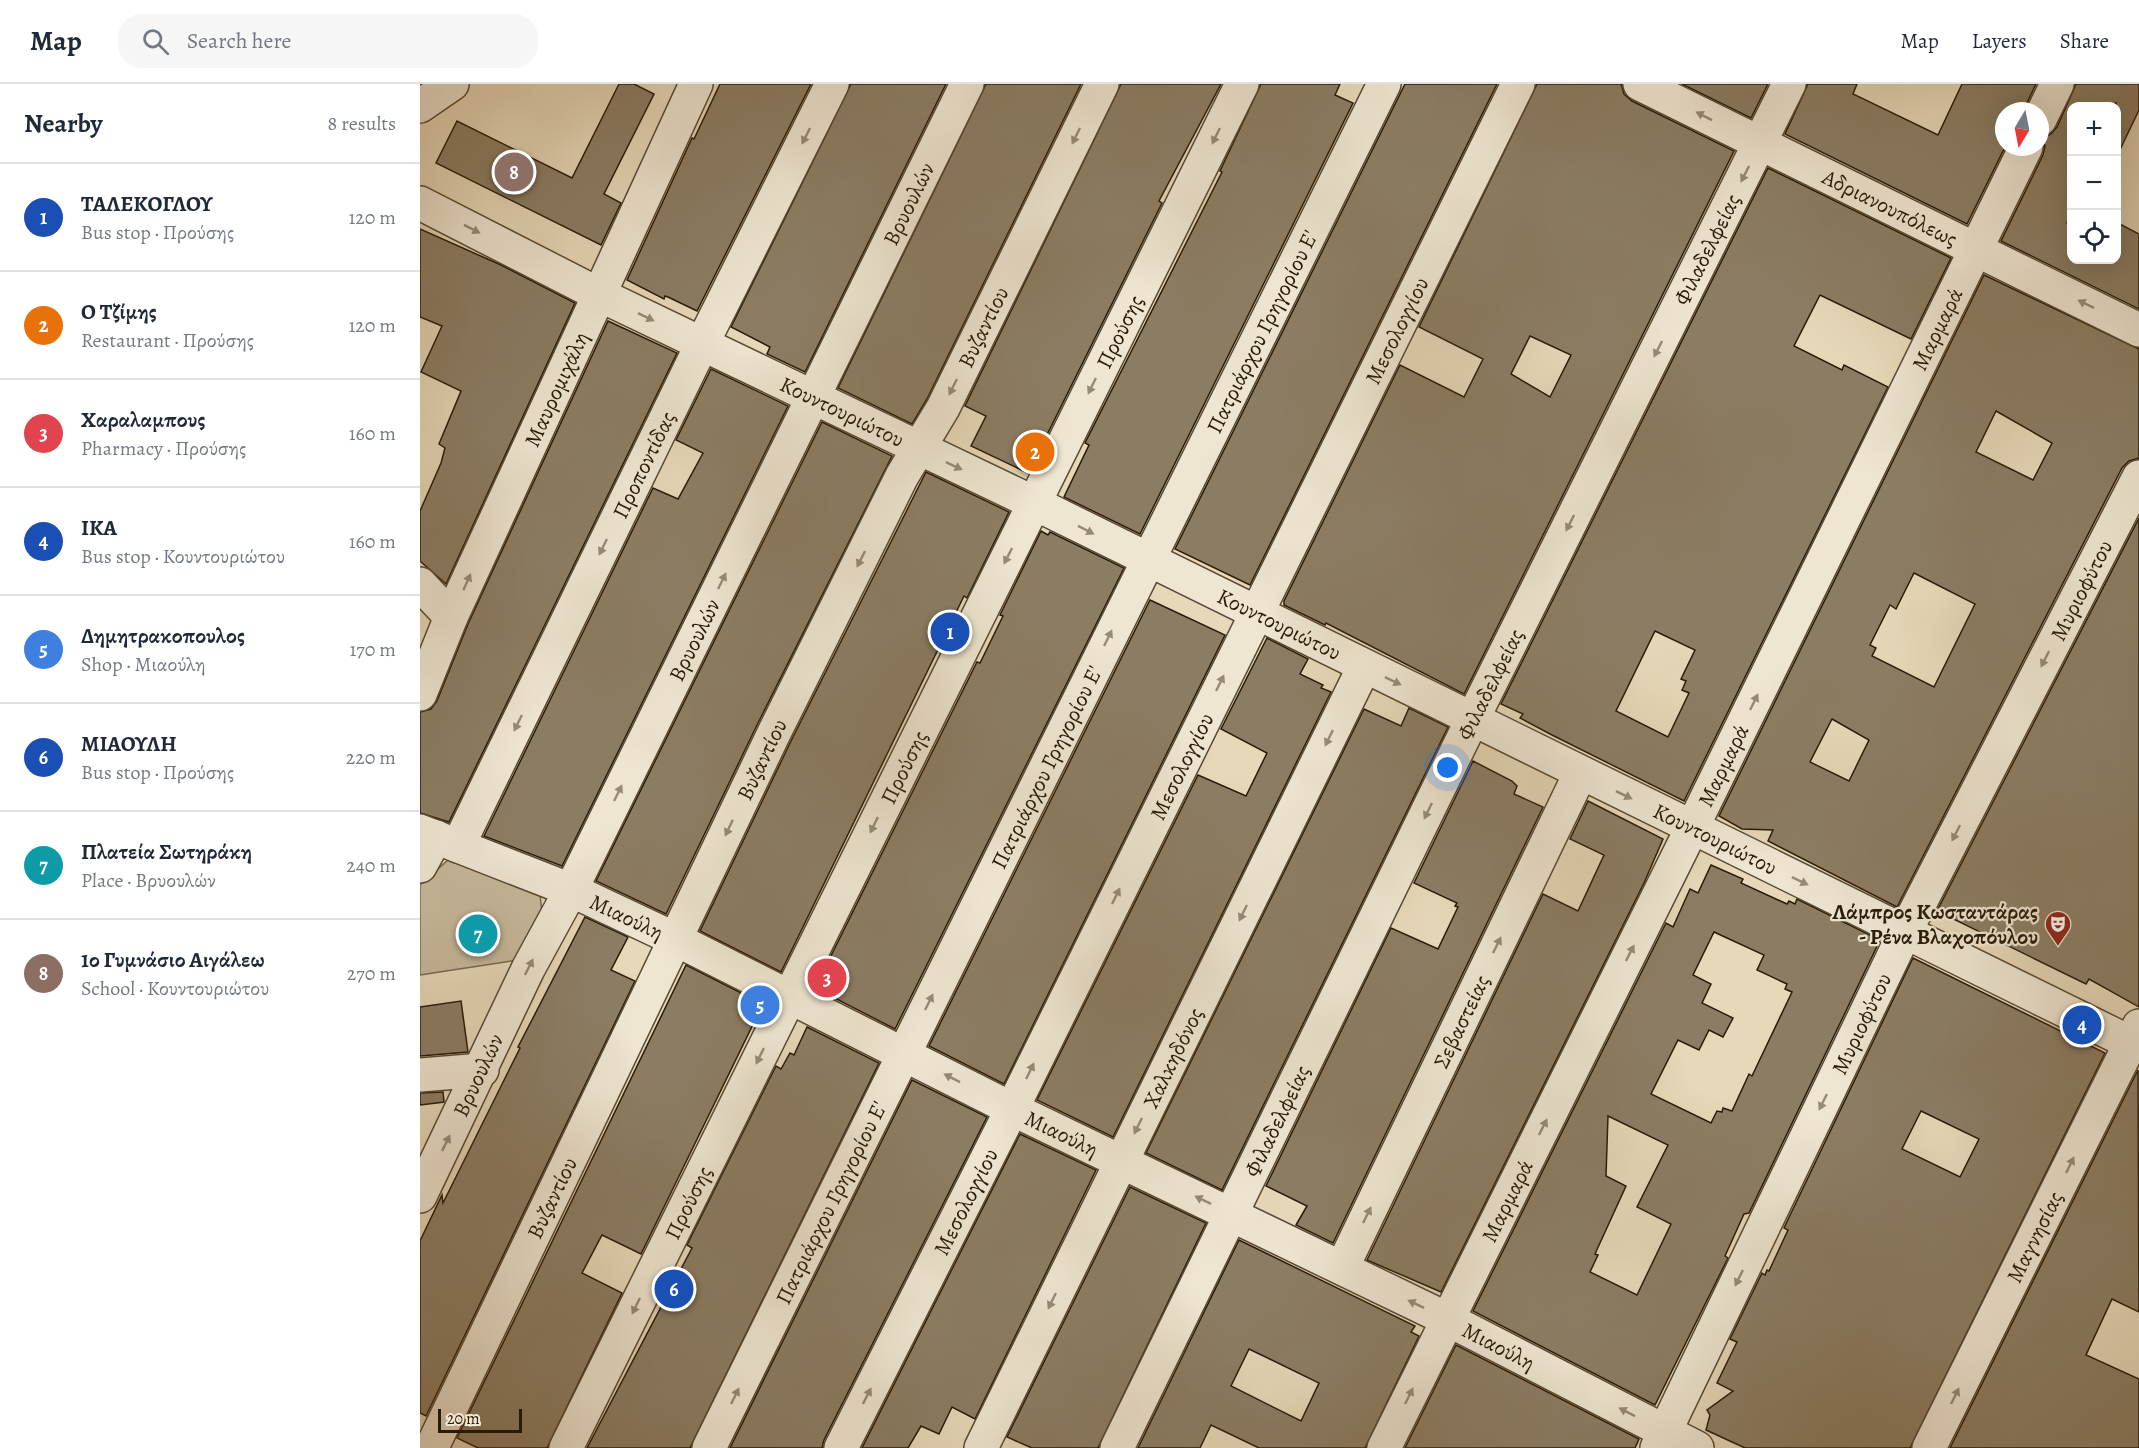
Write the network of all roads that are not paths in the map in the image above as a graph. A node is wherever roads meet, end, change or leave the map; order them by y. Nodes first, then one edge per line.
1 (452, 84) edge
2 (696, 84) edge
3 (832, 84) edge
4 (967, 84) edge
5 (1102, 84) edge
6 (1242, 84) edge
7 (1384, 84) edge
8 (1518, 84) edge
9 (1640, 84) edge
10 (1789, 84) edge
11 (2057, 84) edge
12 (2048, 102) edge
13 (420, 106) edge
14 (1760, 144) junction
15 (2022, 156) edge
16 (420, 202) edge
17 (1975, 250) junction
18 (598, 294) junction
19 (2139, 330) edge
20 (702, 344) junction
21 (812, 398) junction
22 (918, 449) junction
23 (2139, 477) edge
24 (1034, 504) junction
25 (1147, 560) junction
26 (420, 584) edge
27 (1254, 614) junction
28 (451, 617) junction
29 (1364, 667) junction
30 (420, 694) edge
31 (1472, 720) junction
32 (1580, 774) junction
33 (1692, 828) junction
34 (438, 838) edge
35 (420, 866) edge
36 (571, 890) junction
37 (1905, 932) junction
38 (677, 940) junction
39 (789, 998) junction
40 (2136, 1039) edge
41 (903, 1054) junction
42 (482, 1070) junction
43 (420, 1075) edge
44 (1012, 1109) junction
45 (1121, 1160) junction
46 (420, 1196) edge
47 (1232, 1214) junction
48 (1342, 1268) junction
49 (1447, 1319) junction
50 (1661, 1440) edge
51 (433, 1442) edge
52 (566, 1448) edge
53 (709, 1448) edge
54 (841, 1448) edge
55 (981, 1448) edge
56 (1117, 1448) edge
57 (1384, 1448) edge
58 (1698, 1448) edge
59 (1929, 1448) edge

1 - 13 street
2 - 18 street, Μαυρομιχάλη
3 -> 20 street, Προποντίδας
4 - 21 street, Βρυουλών
5 -> 22 street, Βυζαντίου
6 -> 24 street, Προύσης
7 - 25 street, Πατριάρχου Γρηγορίου Ε'
8 - 27 street, Μεσολογγίου
14 -> 9 street, Αδριανουπόλεως
10 - 14 street, Φιλαδελφείας
11 - 12 street
14 - 17 street, Αδριανουπόλεως
14 -> 31 street, Φιλαδελφείας
15 - 17 street, Μαρμαρά
16 -> 18 street, Κουντουριώτου
19 -> 17 street, Αδριανουπόλεως
33 -> 17 street, Μαρμαρά
18 -> 20 street, Κουντουριώτου
28 -> 18 street, Μαυρομιχάλη
20 - 21 street, Κουντουριώτου
20 -> 34 street, Προποντίδας
21 - 22 street, Κουντουριώτου
36 -> 21 street, Βρυουλών
22 -> 24 street, Κουντουριώτου
22 -> 38 street, Βυζαντίου
23 -> 37 street, Μυριοφύτου
24 -> 25 street, Κουντουριώτου
24 -> 39 street, Προύσης
25 - 27 street, Κουντουριώτου
41 -> 25 street, Πατριάρχου Γρηγορίου Ε'
26 - 28 street
27 - 29 street, Κουντουριώτου
44 -> 27 street, Μεσολογγίου
28 - 30 street, Μαυρομιχάλη
29 -> 31 street, Κουντουριώτου
29 -> 45 street, Χαλκηδόνος
31 - 32 street, Κουντουριώτου
31 -> 47 street, Φιλαδελφείας
32 -> 33 street, Κουντουριώτου
48 -> 32 street, Σεβαστείας
33 -> 37 street, Κουντουριώτου
49 -> 33 street, Μαρμαρά
34 - 35 street, Προποντίδας
34 - 36 street, Μιαούλη
36 - 38 street, Μιαούλη
42 -> 36 street, Βρυουλών
37 - 40 street, Κουντουριώτου
37 -> 50 street, Μυριοφύτου
38 - 39 street, Μιαούλη
38 - 51 street, Βυζαντίου
39 - 41 street, Μιαούλη
39 -> 52 street, Προύσης
59 -> 40 street, Μαγνησίας
44 -> 41 street, Μιαούλη
53 -> 41 street, Πατριάρχου Γρηγορίου Ε'
42 - 43 street
46 -> 42 street, Βρυουλών
44 - 45 street, Μιαούλη
54 -> 44 street, Μεσολογγίου
47 -> 45 street, Μιαούλη
45 -> 55 street, Χαλκηδόνος
47 - 48 street, Μιαούλη
47 - 56 street, Φιλαδελφείας
49 -> 48 street, Μιαούλη
50 -> 49 street, Μιαούλη
57 -> 49 street, Μαρμαρά
50 - 58 street, Μιαούλη

